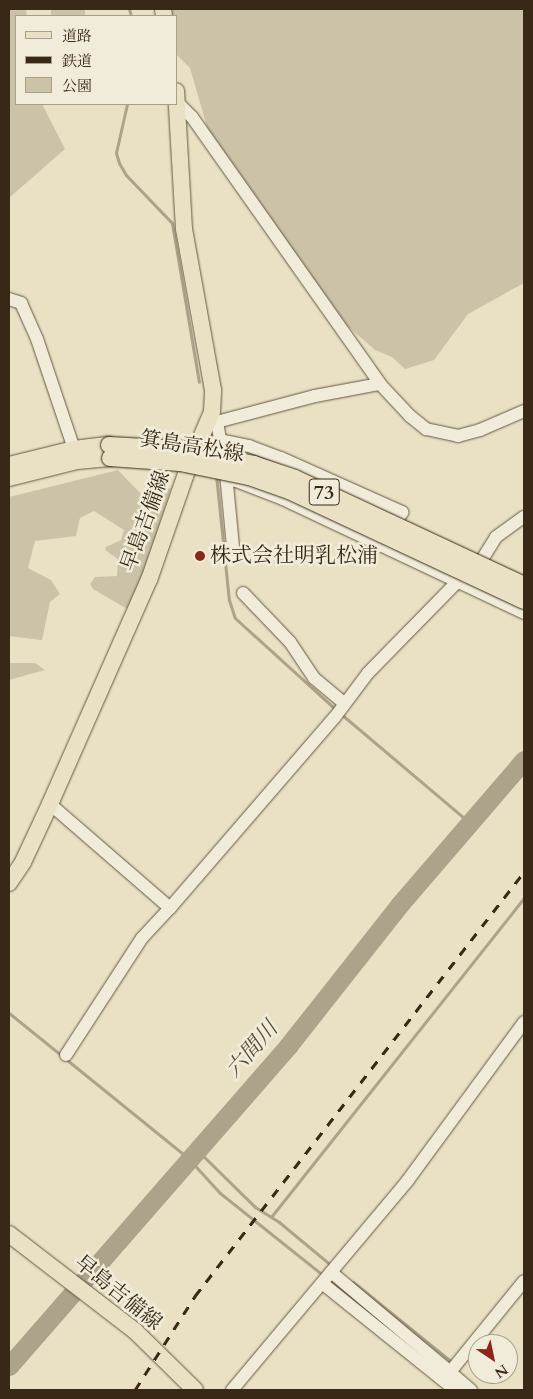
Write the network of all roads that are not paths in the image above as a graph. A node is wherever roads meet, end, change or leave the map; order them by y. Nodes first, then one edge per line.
1 (178, 98) edge
2 (177, 105) edge
3 (9, 299) edge
4 (380, 384) junction
5 (524, 411) edge
6 (212, 423) junction
7 (220, 440) junction
8 (74, 449) junction
9 (110, 452) junction
10 (9, 464) edge
11 (226, 474) junction
12 (9, 478) edge
13 (524, 517) edge
14 (384, 547) junction
15 (234, 557) dead end
16 (457, 582) junction
17 (524, 585) edge
18 (243, 593) dead end
19 (524, 601) edge
20 (524, 613) edge
21 (340, 710) junction
22 (50, 804) junction
23 (11, 874) edge
24 (170, 908) junction
25 (524, 1022) edge
26 (66, 1055) dead end
27 (9, 1234) edge
28 (330, 1274) junction
29 (524, 1281) edge
30 (454, 1367) junction
31 (195, 1390) edge
32 (232, 1390) edge
33 (455, 1390) edge
34 (471, 1390) edge

1 - 4 street
2 - 6 main road, 早島吉備線
3 - 8 street
4 - 5 street
4 - 6 street
6 - 7 street
6 - 22 main road, 早島吉備線
7 - 11 street
7 - 14 street
8 - 9 main road, 箕島高松線 / 73
8 - 10 main road, 箕島高松線 / 73
9 - 12 main road, 箕島高松線 / 73
9 - 17 main road, 箕島高松線 / 73, bridge
9 - 19 main road, 箕島高松線 / 73, bridge
11 - 14 street
11 - 15 street
13 - 16 street
14 - 16 street
16 - 20 street
16 - 21 street
18 - 21 street
21 - 24 street
22 - 23 main road, 早島吉備線
22 - 24 street
24 - 26 street
25 - 28 street
27 - 31 main road, 早島吉備線
28 - 30 street
28 - 32 street
28 - 33 street
29 - 30 street
30 - 34 street

